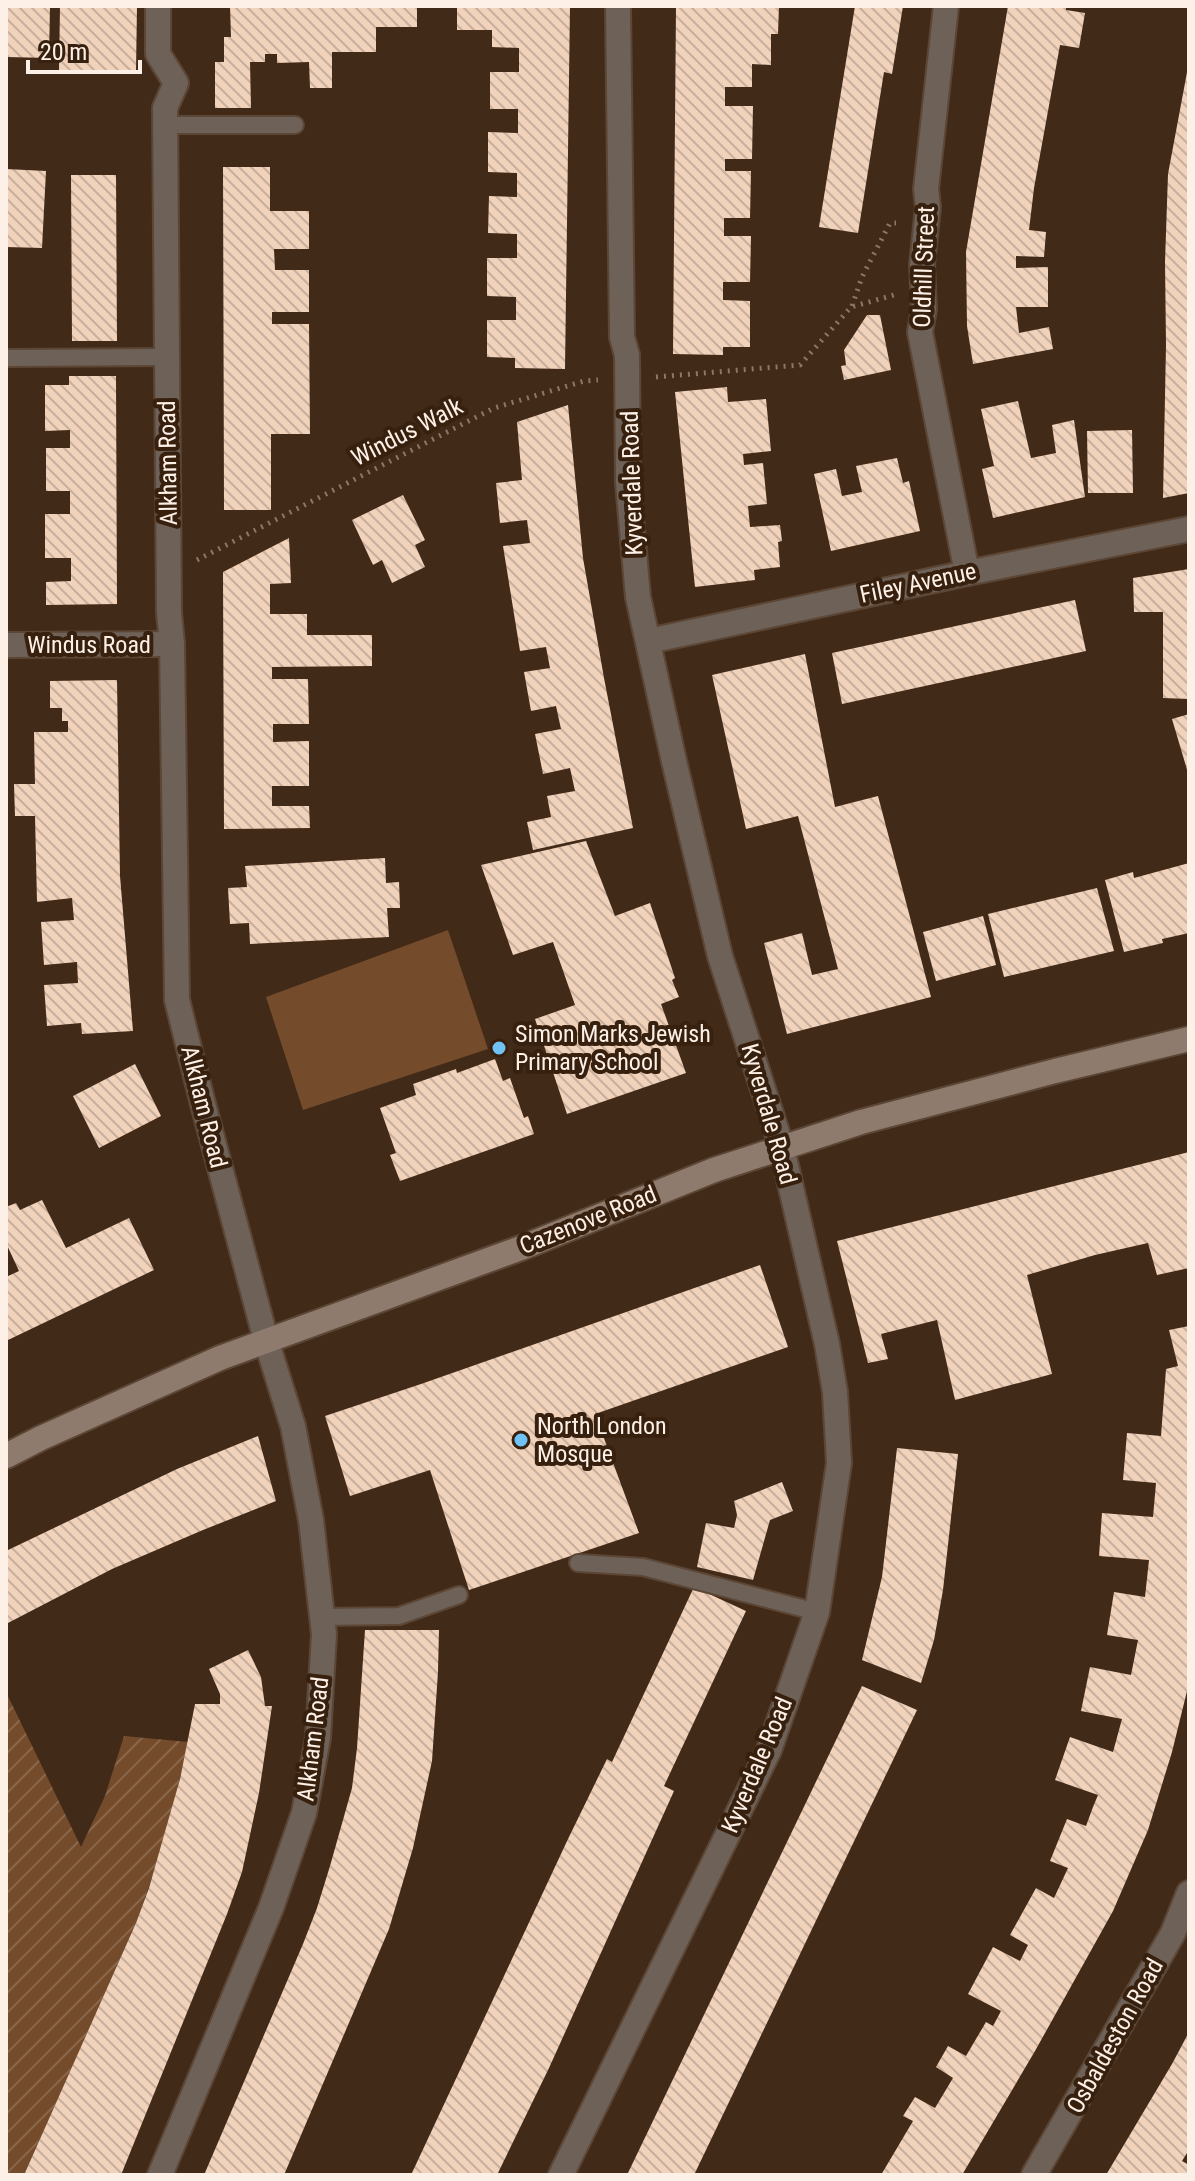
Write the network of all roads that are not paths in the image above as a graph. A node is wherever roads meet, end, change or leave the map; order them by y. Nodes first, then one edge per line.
1 (158, 6) edge
2 (618, 6) edge
3 (946, 6) edge
4 (165, 125) junction
5 (295, 125) dead end
6 (167, 357) junction
7 (6, 358) edge
8 (1189, 529) edge
9 (967, 573) junction
10 (649, 641) junction
11 (172, 644) junction
12 (6, 645) edge
13 (1189, 1039) edge
14 (782, 1148) junction
15 (266, 1340) junction
16 (6, 1456) edge
17 (578, 1563) dead end
18 (459, 1595) dead end
19 (817, 1612) junction
20 (323, 1617) junction
21 (1189, 1893) edge
22 (160, 2175) edge
23 (561, 2175) edge
24 (1034, 2175) edge

1 - 4 street, Alkham Road
2 - 10 street, Kyverdale Road
3 - 9 street, Oldhill Street
4 - 5 lane
4 - 6 street, Alkham Road
6 - 7 lane
6 - 11 street, Alkham Road
8 - 9 street, Filey Avenue
9 - 10 street, Filey Avenue
10 - 14 street, Kyverdale Road
11 - 12 street, Windus Road
11 - 15 street, Alkham Road
13 - 14 street, Cazenove Road
14 - 15 street, Cazenove Road
14 - 19 street, Kyverdale Road
15 - 16 street, Cazenove Road
15 - 20 street, Alkham Road
17 - 19 lane
18 - 20 lane
19 - 23 street, Kyverdale Road
20 - 22 street, Alkham Road
21 - 24 street, Osbaldeston Road

